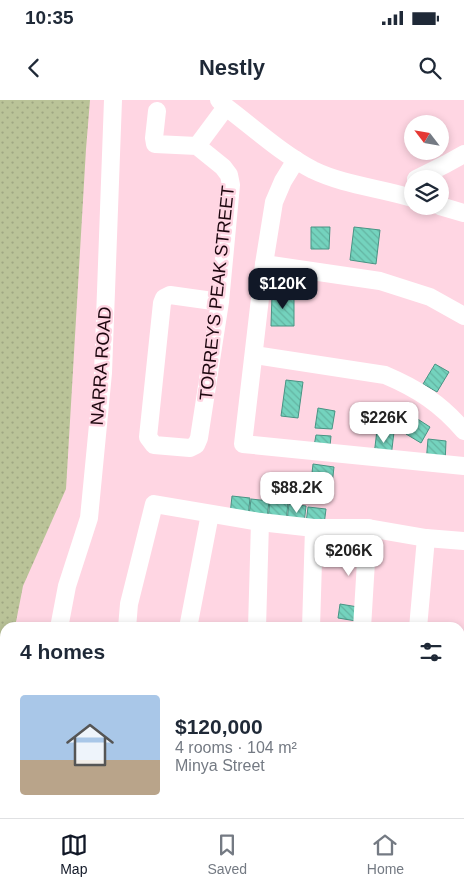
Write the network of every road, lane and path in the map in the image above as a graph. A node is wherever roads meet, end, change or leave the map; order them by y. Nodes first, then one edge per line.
1 (112, 100) edge
2 (223, 104) edge
3 (157, 111) dead end
4 (197, 146) junction
5 (464, 154) edge
6 (296, 160) junction
7 (434, 170) edge
8 (404, 184) edge
9 (390, 191) junction
10 (404, 195) edge
11 (449, 209) edge
12 (464, 213) edge
13 (264, 264) junction
14 (220, 302) junction
15 (464, 316) edge
16 (254, 355) junction
17 (464, 431) edge
18 (464, 466) edge
19 (210, 514) junction
20 (260, 522) junction
21 (314, 528) junction
22 (368, 528) junction
23 (426, 538) junction
24 (464, 541) edge
25 (60, 622) edge
26 (128, 622) edge
27 (189, 622) edge
28 (257, 622) edge
29 (311, 622) edge
30 (362, 622) edge
31 (418, 622) edge

1 - 25 street, NARRA ROAD
2 - 4 street
2 - 6 street
3 - 4 street
4 - 14 street, TORREYS PEAK STREET
5 - 7 street
6 - 9 street
6 - 13 street
8 - 9 street
9 - 10 street
11 - 12 street
13 - 15 street
13 - 16 street
14 - 14 street, TORREYS PEAK STREET
16 - 17 street
16 - 18 street
19 - 20 street
19 - 26 street
19 - 27 street
20 - 21 street
20 - 28 street
21 - 22 street
21 - 29 street
22 - 23 street
22 - 30 street
23 - 24 street
23 - 31 street

